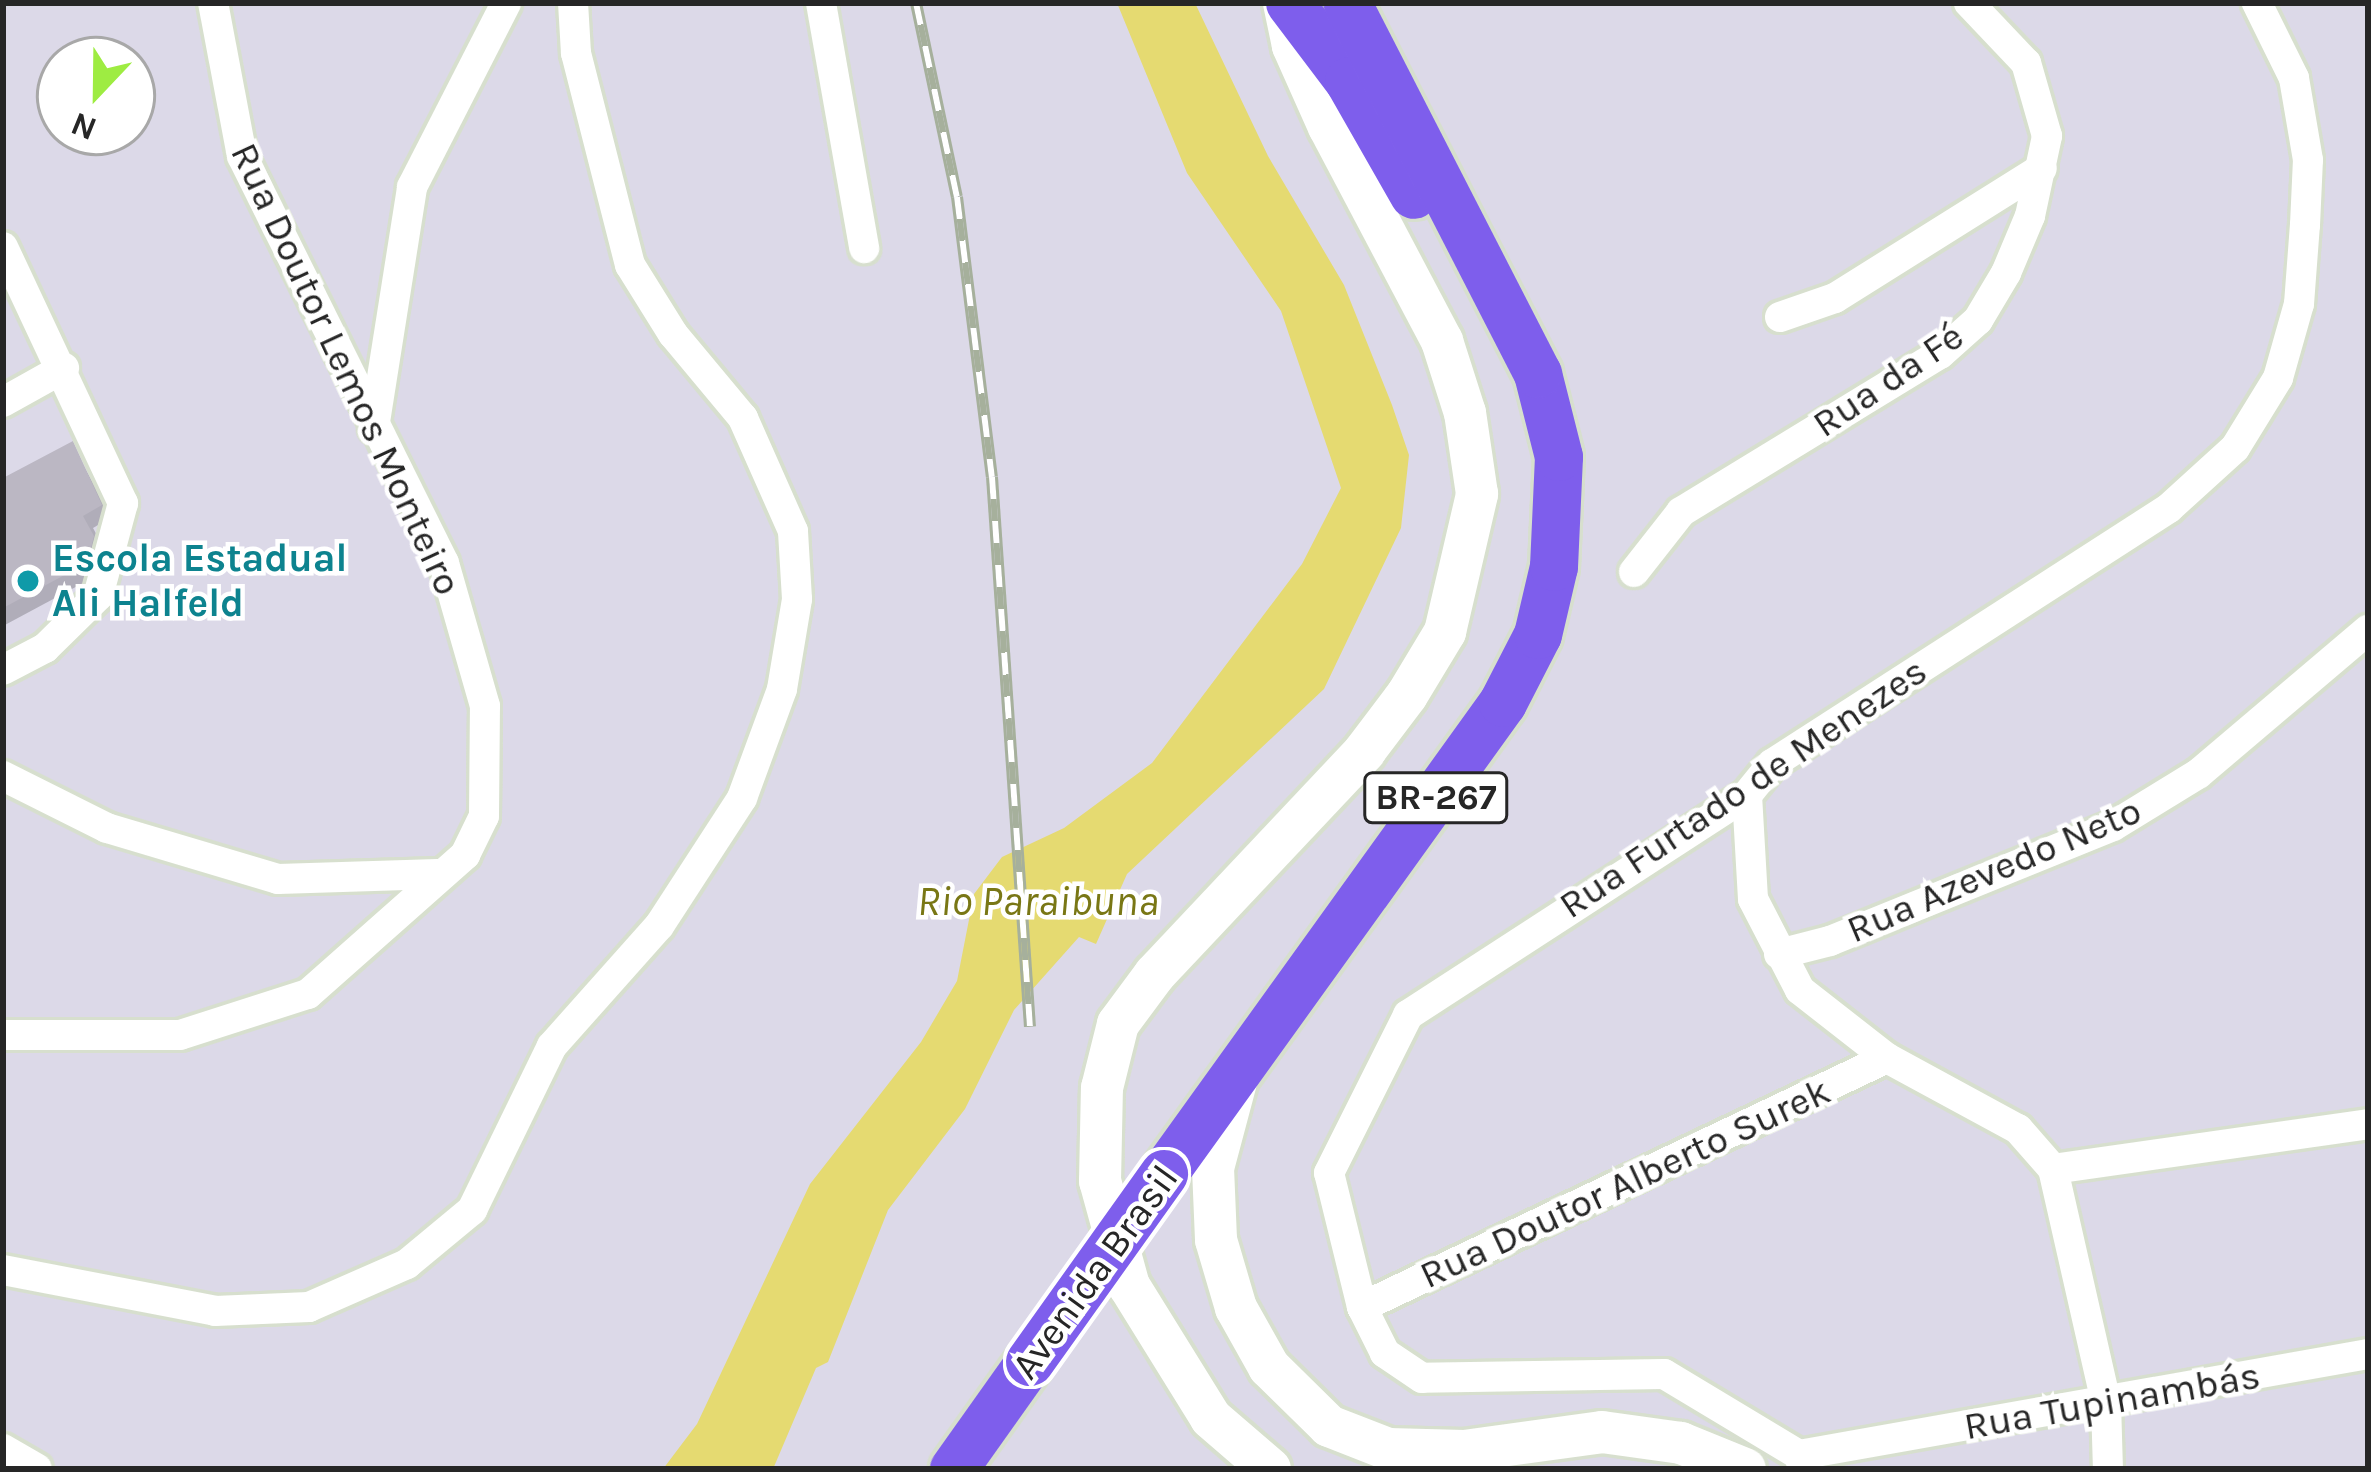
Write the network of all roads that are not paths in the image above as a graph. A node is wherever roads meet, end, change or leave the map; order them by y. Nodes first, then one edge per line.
1 (213, 3) edge
2 (506, 3) edge
3 (573, 3) edge
4 (821, 3) edge
5 (1287, 3) edge
6 (1969, 3) edge
7 (2257, 3) edge
8 (1358, 13) edge
9 (2042, 167) junction
10 (1457, 240) junction
11 (3, 247) edge
12 (864, 248) dead end
13 (1780, 317) dead end
14 (64, 368) junction
15 (3, 402) edge
16 (374, 428) junction
17 (1634, 572) dead end
18 (2368, 630) edge
19 (3, 670) edge
20 (3, 776) edge
21 (1747, 795) junction
22 (438, 874) junction
23 (1779, 954) junction
24 (3, 1035) edge
25 (1887, 1058) junction
26 (1238, 1076) junction
27 (2368, 1124) edge
28 (2053, 1169) junction
29 (3, 1270) edge
30 (1363, 1307) junction
31 (2368, 1354) edge
32 (2106, 1403) junction
33 (1210, 1418) junction
34 (1801, 1462) edge
35 (954, 1469) edge
36 (1246, 1469) edge
37 (1270, 1469) edge
38 (1744, 1469) edge
39 (2108, 1469) edge

1 - 16 street, Rua Doutor Lemos Monteiro
2 - 16 street
3 - 29 street
4 - 12 street
5 - 10 highway, BR-267
5 - 33 main road
6 - 9 street, Rua da Fé
7 - 21 street, Rua Furtado de Menezes
8 - 10 highway, BR-267
9 - 13 street
9 - 17 street, Rua da Fé
10 - 26 highway, BR-267
11 - 14 street
14 - 15 street
14 - 19 street
16 - 22 street, Rua Doutor Lemos Monteiro
18 - 23 street, Rua Azevedo Neto
20 - 22 street
21 - 23 street
21 - 30 street, Rua Furtado de Menezes
22 - 24 street, Rua Doutor Lemos Monteiro
23 - 25 street
25 - 28 street
25 - 30 street, Rua Doutor Alberto Surek
26 - 35 highway, Avenida Brasil / BR-267, bridge
26 - 38 main road
27 - 28 street
28 - 32 street
30 - 34 street, Rua Furtado de Menezes
31 - 32 street, Rua Tupinambás
32 - 34 street, Rua Tupinambás
32 - 39 street
33 - 36 street
33 - 37 main road

